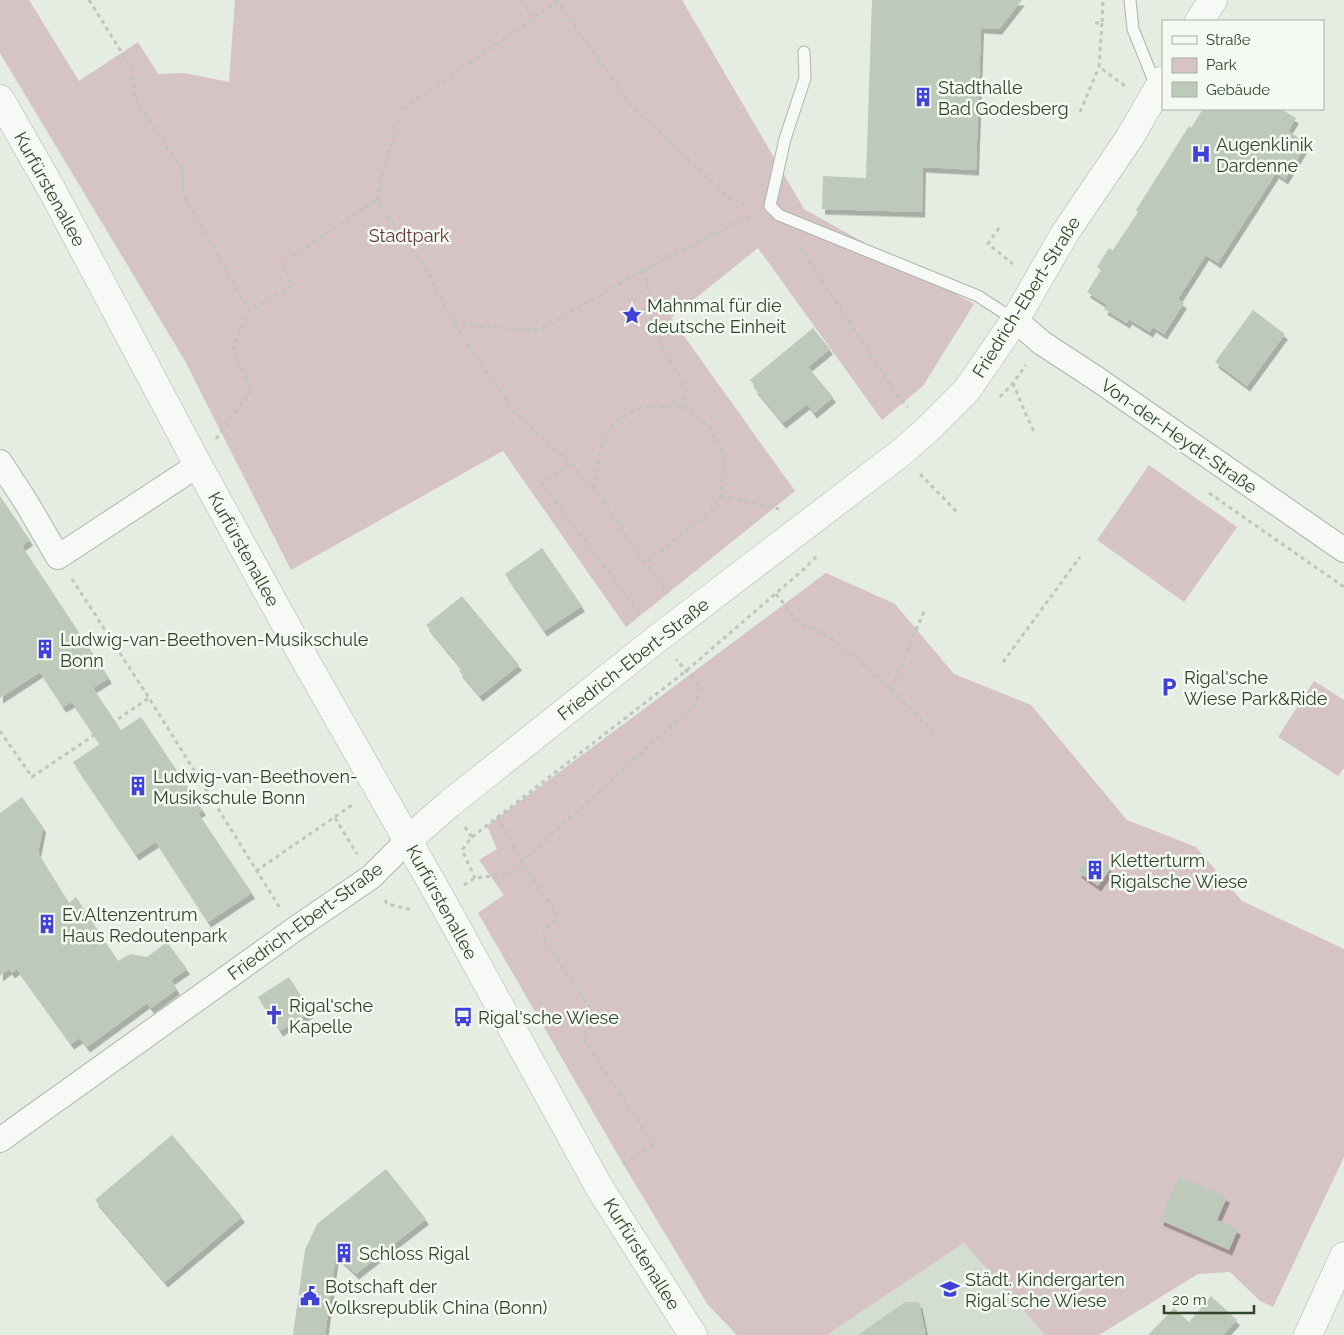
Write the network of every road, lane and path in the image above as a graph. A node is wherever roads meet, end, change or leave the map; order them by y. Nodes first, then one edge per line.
1 (89, 0) edge
2 (521, 0) edge
3 (557, 0) edge
4 (1102, 0) edge
5 (1130, 0) edge
6 (1213, 0) edge
7 (534, 18) junction
8 (1200, 20) edge
9 (1095, 23) dead end
10 (1102, 23) junction
11 (804, 52) dead end
12 (1099, 67) junction
13 (1156, 91) edge
14 (0, 99) edge
15 (1080, 112) dead end
16 (376, 200) junction
17 (770, 206) junction
18 (779, 215) junction
19 (999, 228) dead end
20 (645, 269) junction
21 (1036, 282) junction
22 (249, 311) junction
23 (1015, 320) junction
24 (453, 323) junction
25 (1014, 383) dead end
26 (682, 405) junction
27 (928, 429) junction
28 (1035, 434) dead end
29 (902, 452) junction
30 (0, 462) edge
31 (570, 463) junction
32 (198, 465) junction
33 (594, 488) junction
34 (720, 496) junction
35 (958, 513) dead end
36 (817, 517) junction
37 (1344, 550) edge
38 (1080, 556) dead end
39 (58, 557) junction
40 (645, 564) junction
41 (804, 569) dead end
42 (657, 578) dead end
43 (776, 594) junction
44 (925, 609) dead end
45 (658, 638) junction
46 (1003, 662) dead end
47 (686, 671) junction
48 (891, 689) junction
49 (149, 698) junction
50 (0, 731) edge
51 (936, 736) dead end
52 (497, 817) junction
53 (472, 837) dead end
54 (407, 841) junction
55 (522, 863) junction
56 (441, 900) junction
57 (294, 929) junction
58 (0, 1140) edge
59 (596, 1180) junction
60 (1344, 1256) edge
61 (1311, 1334) edge
62 (693, 1335) edge

1 - 22 path
2 - 7 path
3 - 7 path
3 - 17 path
4 - 10 path
5 - 13 lane
6 - 8 street
7 - 16 path
9 - 10 path
10 - 12 path
11 - 17 lane
12 - 13 path
12 - 15 path
13 - 21 street, Friedrich-Ebert-Straße
14 - 32 street, Kurfürstenallee
16 - 22 path
16 - 24 path
17 - 18 lane
17 - 20 path
18 - 23 lane
18 - 27 path
19 - 21 path
20 - 24 path
20 - 26 path
21 - 23 street, Friedrich-Ebert-Straße
22 - 32 path
23 - 27 street, Friedrich-Ebert-Straße
23 - 37 street, Von-der-Heydt-Straße
24 - 31 path
25 - 28 path
26 - 33 path
26 - 34 path
27 - 29 street, Friedrich-Ebert-Straße
29 - 35 path
29 - 36 street, Friedrich-Ebert-Straße
30 - 39 street
31 - 33 path
31 - 45 path
32 - 39 street
32 - 54 street, Kurfürstenallee
33 - 40 path
34 - 36 path
34 - 40 path
36 - 45 street, Friedrich-Ebert-Straße
38 - 46 path
39 - 49 path
40 - 42 path
41 - 43 path
43 - 47 path
43 - 48 path
44 - 48 path
45 - 47 path
45 - 54 street, Friedrich-Ebert-Straße
47 - 52 path
47 - 55 path
48 - 51 path
49 - 50 path
49 - 57 path
52 - 53 path
52 - 55 path
54 - 56 street, Kurfürstenallee
54 - 57 street, Friedrich-Ebert-Straße
55 - 56 path
55 - 59 path
56 - 59 street, Kurfürstenallee
57 - 58 street, Friedrich-Ebert-Straße
59 - 62 street, Kurfürstenallee
60 - 61 street

